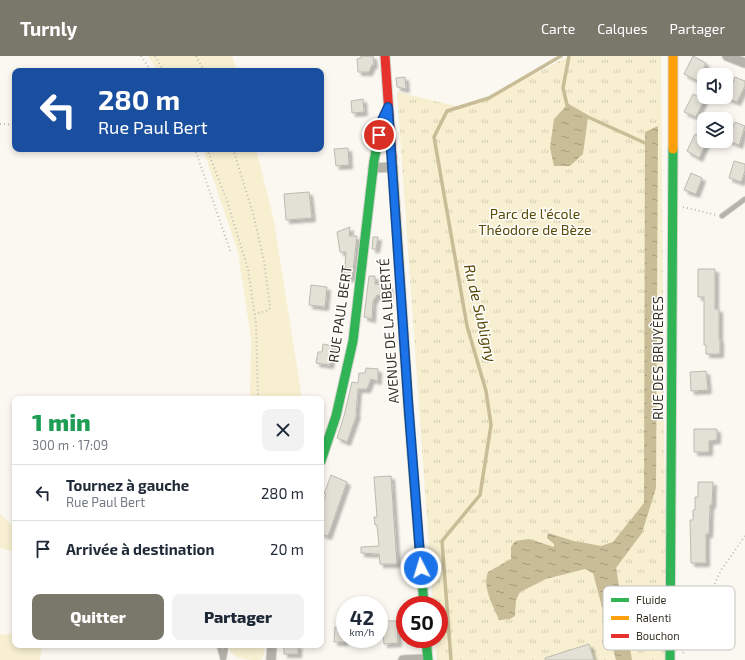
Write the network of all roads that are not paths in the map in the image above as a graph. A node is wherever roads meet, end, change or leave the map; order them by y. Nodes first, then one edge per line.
1 (385, 56) edge
2 (673, 56) edge
3 (727, 56) edge
4 (745, 63) edge
5 (388, 107) junction
6 (393, 167) junction
7 (373, 168) junction
8 (745, 200) edge
9 (722, 216) road end
10 (324, 452) edge
11 (670, 586) edge
12 (423, 596) edge
13 (220, 648) edge
14 (225, 648) edge
15 (272, 648) edge
16 (427, 648) edge
17 (670, 650) edge
18 (428, 659) edge
19 (223, 660) edge
20 (271, 660) edge
21 (403, 660) edge
22 (670, 660) edge

1 - 5 street, AVENUE DE LA LIBERTÉ
2 - 11 street, RUE DES BRUYÈRES
3 - 4 street
5 - 6 street, AVENUE DE LA LIBERTÉ
5 - 7 street, RUE PAUL BERT
6 - 7 street
6 - 12 street, AVENUE DE LA LIBERTÉ
7 - 10 street, RUE PAUL BERT
8 - 9 lane
13 - 19 lane
14 - 19 lane
15 - 20 street
16 - 18 street
17 - 22 street, RUE DES BRUYÈRES
18 - 21 street

